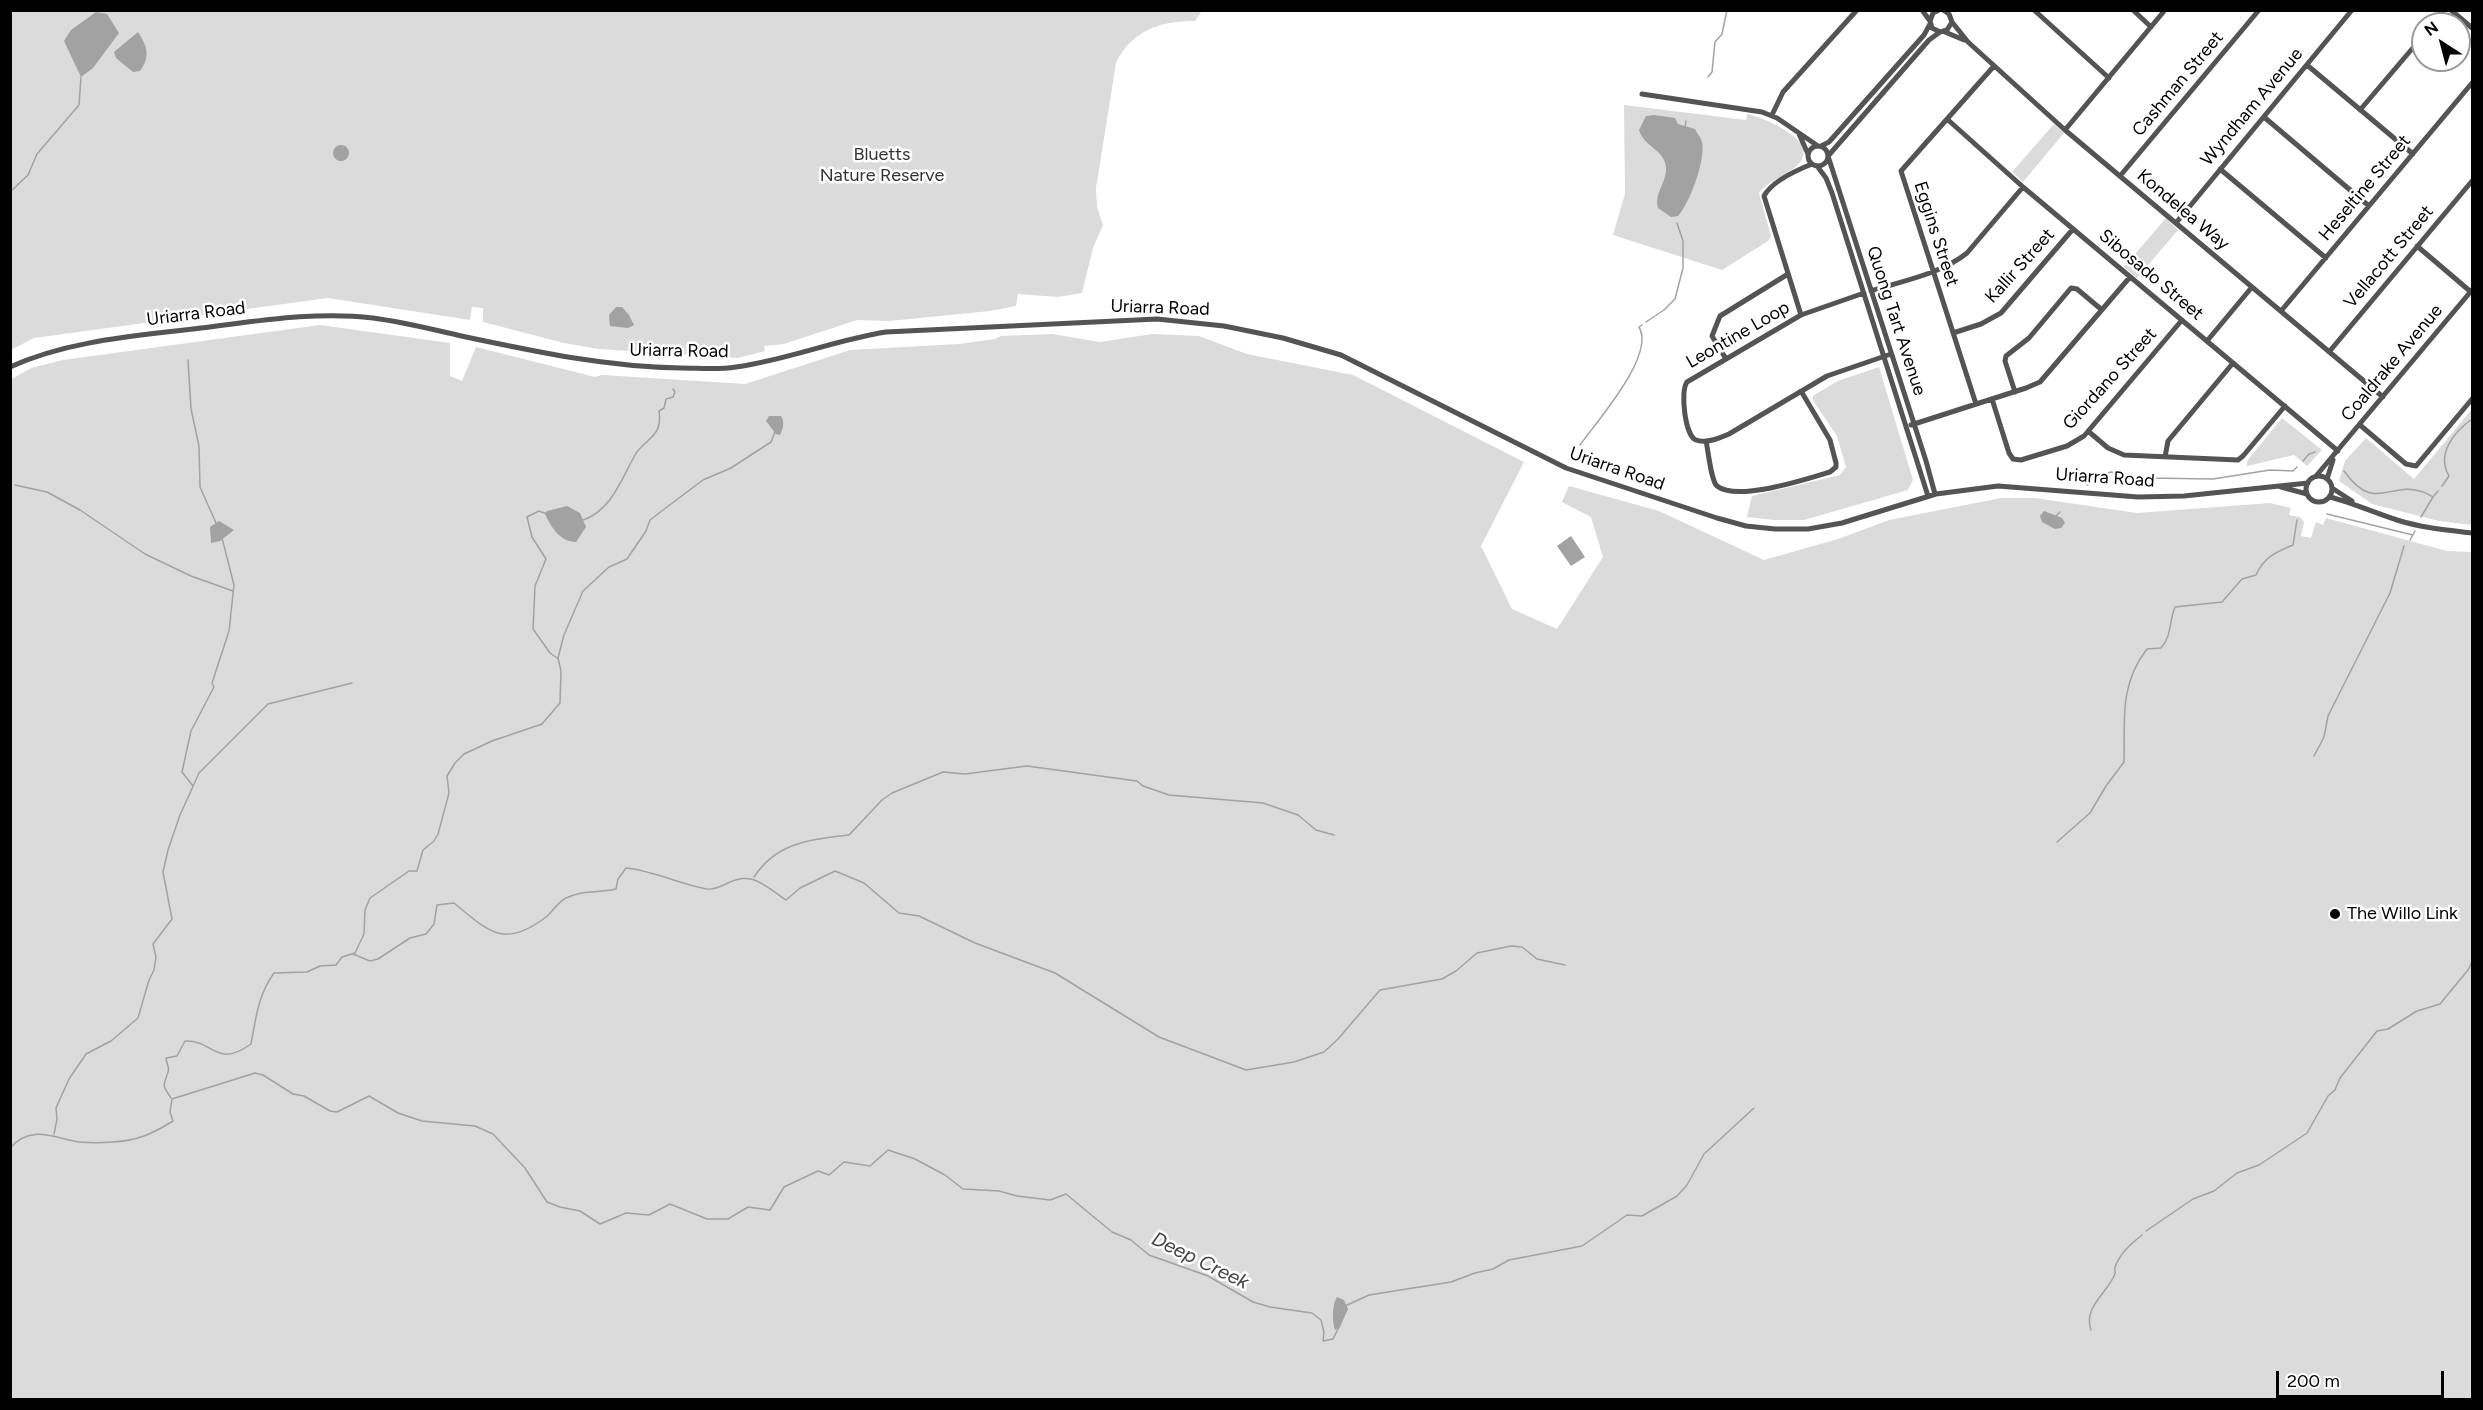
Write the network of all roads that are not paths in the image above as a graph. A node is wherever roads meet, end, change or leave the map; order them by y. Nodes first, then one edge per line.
1 (1857, 10) edge
2 (1922, 10) edge
3 (1955, 10) edge
4 (2034, 10) edge
5 (2133, 10) edge
6 (2165, 10) edge
7 (2259, 10) edge
8 (2451, 10) edge
9 (1940, 11) edge
10 (2349, 12) edge
11 (1952, 20) junction
12 (1930, 23) junction
13 (2151, 27) junction
14 (2472, 28) edge
15 (1942, 32) junction
16 (1968, 42) junction
17 (2411, 50) edge
18 (2307, 65) junction
19 (1994, 66) junction
20 (2109, 78) junction
21 (2472, 83) edge
22 (1642, 94) dead end
23 (2360, 110) junction
24 (1772, 116) junction
25 (2264, 117) junction
26 (1947, 118) junction
27 (2065, 130) junction
28 (1799, 134) junction
29 (1819, 146) junction
30 (2413, 154) junction
31 (1808, 155) junction
32 (1828, 156) junction
33 (1815, 165) junction
34 (2220, 169) junction
35 (1796, 170) junction
36 (2120, 176) junction
37 (2472, 181) edge
38 (2023, 187) junction
39 (2369, 206) junction
40 (2176, 223) junction
41 (2073, 229) junction
42 (2418, 246) junction
43 (2326, 258) junction
44 (1933, 271) junction
45 (1788, 274) junction
46 (2130, 277) junction
47 (2252, 287) junction
48 (2472, 291) edge
49 (1868, 292) junction
50 (2102, 310) junction
51 (2281, 311) junction
52 (1801, 315) junction
53 (2182, 320) junction
54 (1953, 333) junction
55 (2207, 341) junction
56 (2329, 352) junction
57 (1888, 355) junction
58 (1726, 359) junction
59 (2233, 363) junction
60 (10, 367) edge
61 (1801, 391) junction
62 (2015, 392) junction
63 (2383, 397) junction
64 (1992, 399) junction
65 (2472, 399) edge
66 (1976, 404) junction
67 (2285, 406) junction
68 (1911, 425) junction
69 (2360, 425) junction
70 (2088, 431) junction
71 (1706, 441) junction
72 (2336, 453) junction
73 (2165, 457) junction
74 (2316, 476) junction
75 (2327, 479) junction
76 (2308, 483) junction
77 (2277, 486) junction
78 (2332, 488) junction
79 (2307, 494) junction
80 (1932, 495) junction
81 (2330, 497) junction
82 (2356, 504) junction
83 (2472, 533) edge

1 - 24 street
2 - 12 street
3 - 11 street
4 - 20 street
5 - 13 street
6 - 13 street
7 - 36 street, Cashman Street
8 - 14 street
9 - 11 street
9 - 12 street
10 - 18 street, Wyndham Avenue
11 - 15 street
11 - 16 street, Kondelea Way
12 - 15 street
12 - 29 street
13 - 20 street
15 - 16 street, Kondelea Way
15 - 32 street
16 - 19 street, Kondelea Way
17 - 23 street
18 - 23 street
18 - 25 street, Wyndham Avenue
19 - 26 street, Eggins Street
19 - 27 street, Kondelea Way
20 - 27 street
21 - 30 street, Heseltine Street
22 - 24 street
23 - 30 street
24 - 28 street
25 - 34 street, Wyndham Avenue
25 - 39 street
26 - 38 street, Sibosado Street
26 - 44 street, Eggins Street
27 - 36 street, Kondelea Way
28 - 29 street
28 - 31 street
29 - 31 street
29 - 32 street
30 - 39 street, Heseltine Street
31 - 33 street
31 - 35 street
32 - 33 street
32 - 49 street, Quong Tart Avenue
33 - 35 street
33 - 49 street, Quong Tart Avenue
34 - 40 street, Wyndham Avenue
34 - 43 street
35 - 45 street
36 - 40 street, Kondelea Way
37 - 42 street, Vellacott Street
38 - 41 street, Sibosado Street
38 - 44 street, Leontine Loop
39 - 43 street, Heseltine Street
40 - 47 street, Kondelea Way
41 - 46 street, Sibosado Street
41 - 54 street, Kallir Street
42 - 48 street
42 - 56 street, Vellacott Street
43 - 51 street, Heseltine Street
44 - 49 street, Leontine Loop
44 - 54 street, Eggins Street
45 - 52 street
45 - 58 street
46 - 50 street
46 - 53 street, Sibosado Street
47 - 51 street, Kondelea Way
47 - 55 street
48 - 63 street, Coaldrake Avenue
49 - 52 street, Leontine Loop
49 - 57 street, Quong Tart Avenue
50 - 62 street
50 - 62 street
51 - 56 street, Kondelea Way
52 - 58 street, Leontine Loop
53 - 55 street, Sibosado Street
53 - 70 street, Giordano Street
54 - 66 street, Eggins Street
55 - 59 street, Sibosado Street
56 - 63 street, Kondelea Way
57 - 61 street
57 - 68 street, Quong Tart Avenue
58 - 71 street, Leontine Loop
59 - 67 street, Sibosado Street
59 - 73 street
60 - 80 street, Uriarra Road
61 - 71 street
61 - 71 street
62 - 64 street
63 - 69 street, Coaldrake Avenue
64 - 66 street
64 - 70 street, Giordano Street
65 - 69 street
66 - 68 street
67 - 72 street, Sibosado Street
67 - 73 street
68 - 80 street, Quong Tart Avenue
69 - 72 street, Coaldrake Avenue
70 - 73 street
72 - 74 street, Coaldrake Avenue
72 - 75 street, Coaldrake Avenue
74 - 75 street
74 - 76 street
75 - 78 street
76 - 77 street, Uriarra Road
76 - 79 street
77 - 79 street, Uriarra Road
77 - 80 street, Uriarra Road
78 - 81 street
78 - 82 street
79 - 81 street
81 - 82 street
82 - 83 street

